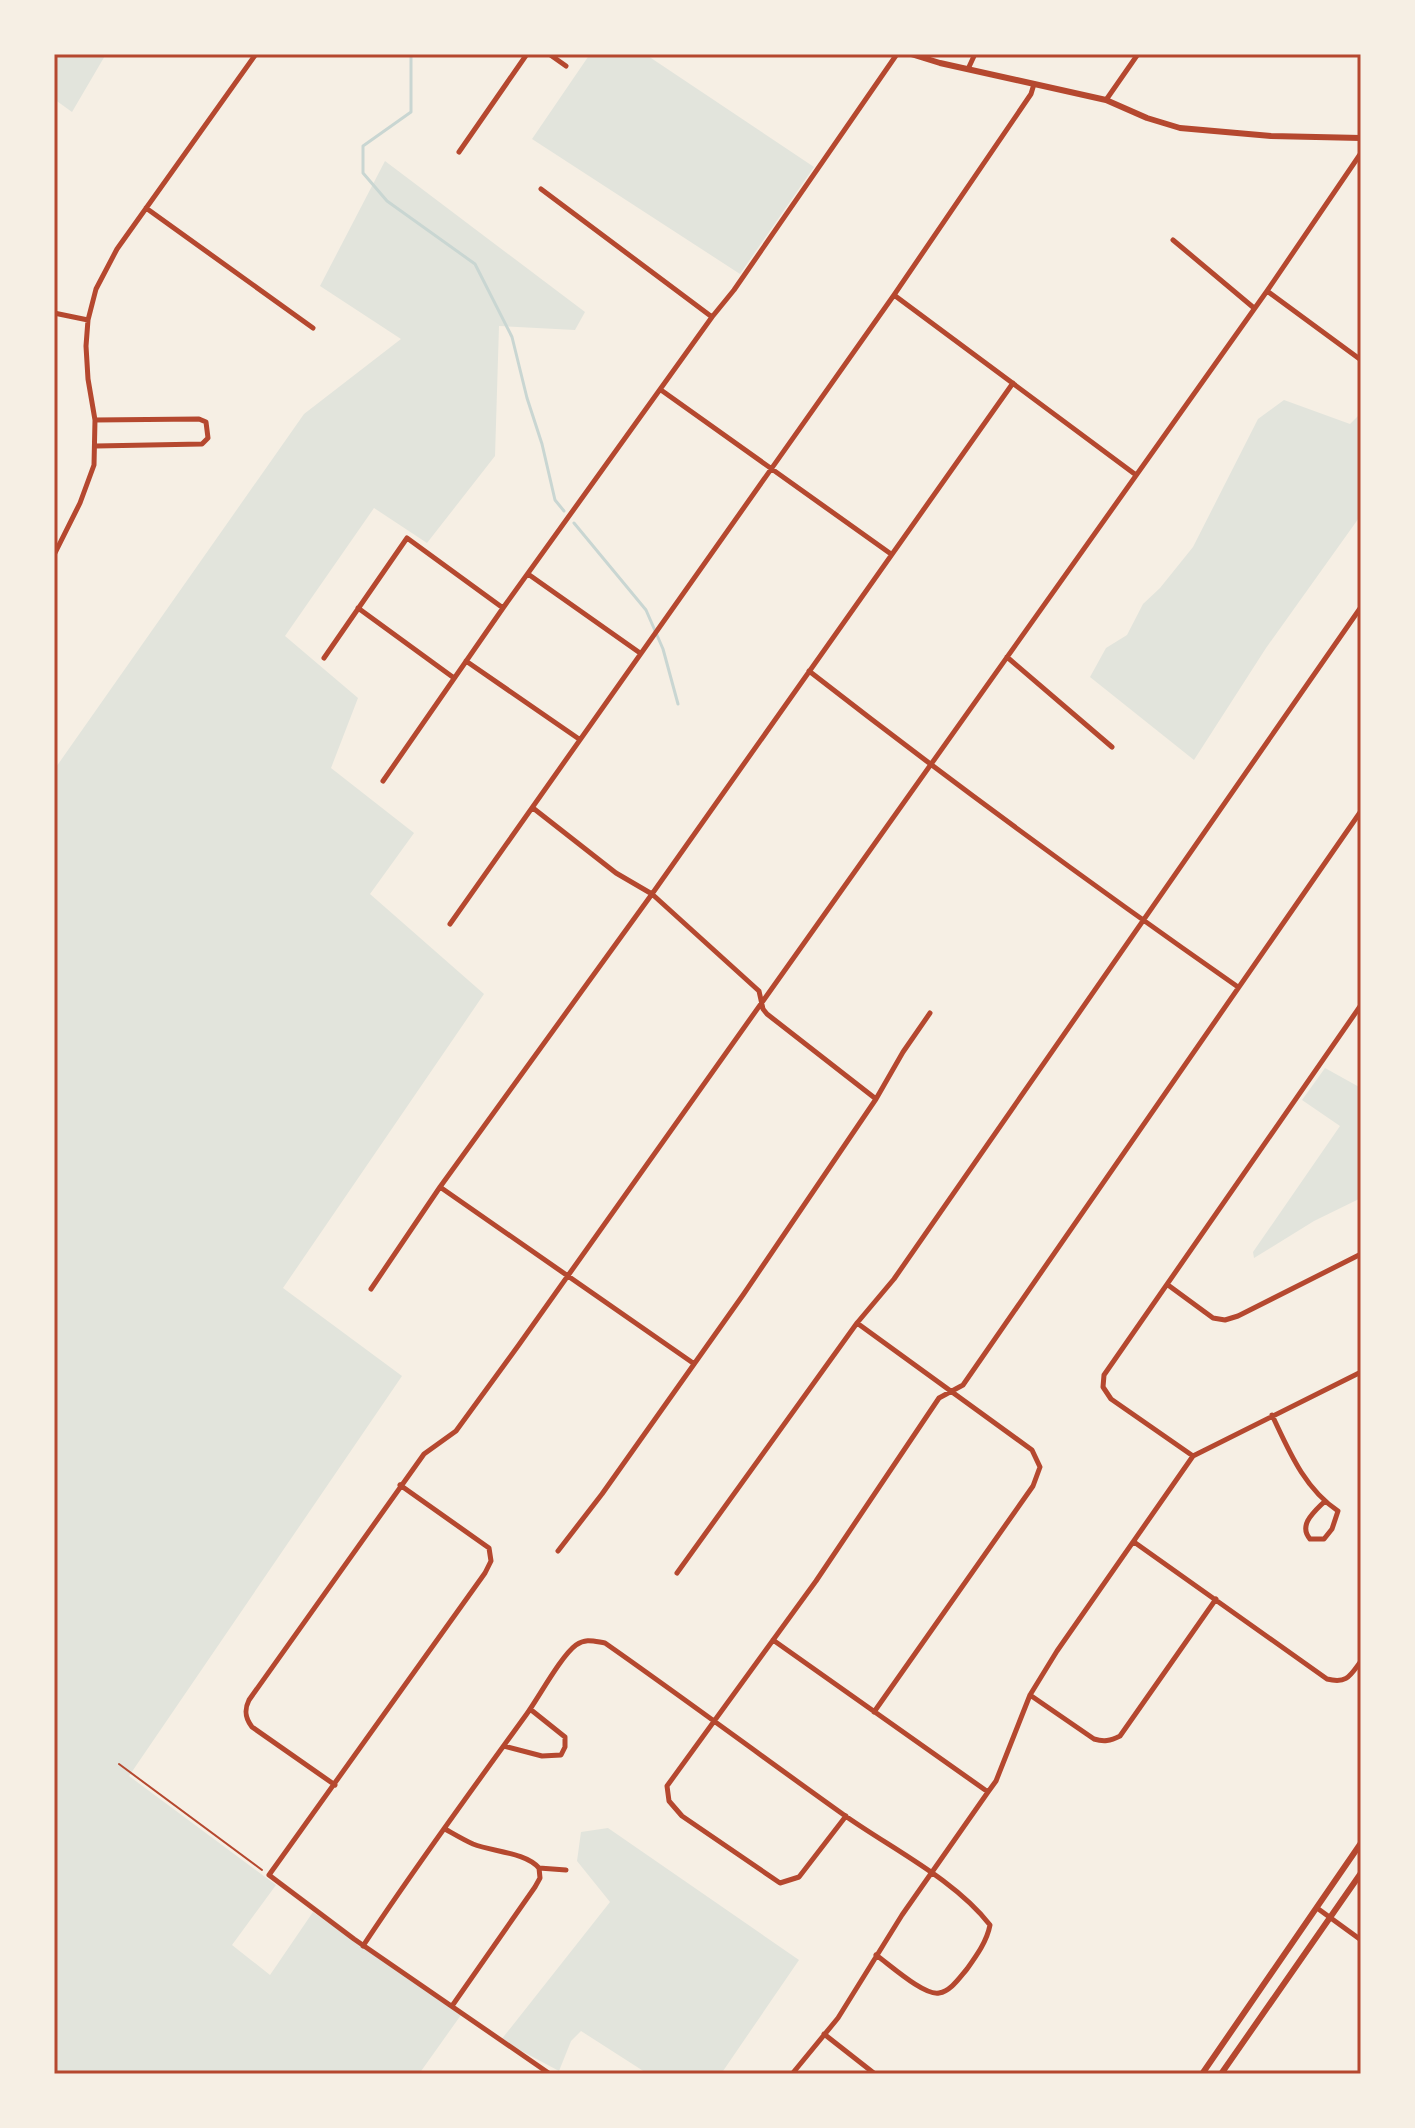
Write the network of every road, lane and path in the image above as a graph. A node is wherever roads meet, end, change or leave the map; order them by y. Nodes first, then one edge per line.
1 (256, 54) edge
2 (527, 54) edge
3 (549, 54) edge
4 (897, 54) edge
5 (911, 54) edge
6 (975, 54) edge
7 (1138, 54) edge
8 (566, 66) dead end
9 (968, 69) junction
10 (1034, 84) junction
11 (1106, 100) junction
12 (1361, 138) edge
13 (459, 152) dead end
14 (1361, 153) edge
15 (541, 189) dead end
16 (146, 208) junction
17 (1173, 240) dead end
18 (1267, 291) junction
19 (894, 295) junction
20 (1254, 308) junction
21 (54, 313) edge
22 (712, 317) junction
23 (88, 320) junction
24 (313, 328) dead end
25 (1361, 360) edge
26 (1013, 383) junction
27 (661, 390) junction
28 (95, 420) junction
29 (96, 446) junction
30 (771, 469) junction
31 (1136, 475) junction
32 (54, 555) edge
33 (891, 555) junction
34 (528, 574) junction
35 (1361, 607) edge
36 (358, 608) junction
37 (503, 608) junction
38 (640, 653) junction
39 (1007, 657) junction
40 (324, 658) dead end
41 (466, 661) junction
42 (809, 671) junction
43 (454, 678) junction
44 (579, 739) junction
45 (1112, 747) dead end
46 (931, 764) junction
47 (383, 781) dead end
48 (533, 808) junction
49 (1361, 811) edge
50 (652, 894) junction
51 (1143, 921) junction
52 (450, 924) dead end
53 (1238, 987) junction
54 (762, 1001) junction
55 (1361, 1005) edge
56 (930, 1013) dead end
57 (876, 1099) junction
58 (440, 1187) junction
59 (1361, 1254) edge
60 (568, 1275) junction
61 (1168, 1285) junction
62 (371, 1289) dead end
63 (857, 1323) junction
64 (693, 1363) junction
65 (1361, 1372) edge
66 (951, 1392) junction
67 (1272, 1415) junction
68 (1193, 1456) junction
69 (400, 1485) junction
70 (1324, 1502) junction
71 (1134, 1542) junction
72 (558, 1551) dead end
73 (677, 1573) dead end
74 (1216, 1599) junction
75 (773, 1640) junction
76 (1361, 1661) edge
77 (1030, 1695) junction
78 (530, 1709) junction
79 (874, 1712) junction
80 (715, 1720) junction
81 (504, 1746) junction
82 (119, 1764) dead end
83 (335, 1785) junction
84 (988, 1792) junction
85 (846, 1816) junction
86 (445, 1829) junction
87 (1361, 1843) edge
88 (539, 1868) junction
89 (566, 1870) dead end
90 (1361, 1873) edge
91 (931, 1874) junction
92 (269, 1875) junction
93 (1317, 1908) junction
94 (1330, 1918) junction
95 (1361, 1940) edge
96 (363, 1946) junction
97 (876, 1955) junction
98 (452, 2006) junction
99 (824, 2034) junction
100 (550, 2074) edge
101 (792, 2074) edge
102 (875, 2074) edge
103 (1202, 2074) edge
104 (1221, 2074) edge

1 - 16 street
2 - 13 street
3 - 8 street
4 - 22 street
5 - 9 main road
6 - 9 street
7 - 11 street
9 - 10 main road
10 - 11 main road
10 - 19 street
11 - 12 main road
14 - 18 street
15 - 22 street
16 - 23 street
16 - 24 street
17 - 20 street
18 - 20 street
18 - 25 street
19 - 26 street
19 - 30 street
20 - 31 street
21 - 23 street
22 - 27 street
23 - 28 street
26 - 31 street
26 - 33 street
27 - 30 street
27 - 34 street
28 - 29 street
28 - 29 street
29 - 32 street
30 - 33 street
30 - 38 street
31 - 39 street
33 - 42 street
34 - 37 street
34 - 38 street
35 - 51 street
36 - 37 street
36 - 40 street
36 - 43 street
37 - 41 street
38 - 44 street
39 - 45 street
39 - 46 street
41 - 43 street
41 - 44 street
42 - 46 street
42 - 50 street
43 - 47 street
44 - 48 street
46 - 51 street
46 - 54 street
48 - 50 street
48 - 52 street
49 - 53 street
50 - 54 street
50 - 58 street
51 - 53 street
51 - 63 street
53 - 66 street
54 - 57 street
54 - 60 street
55 - 61 street
56 - 57 street
57 - 64 street
58 - 60 street
58 - 62 street
59 - 61 street
60 - 64 street
60 - 69 street
61 - 68 street
63 - 66 street
63 - 73 street
64 - 72 street
65 - 67 street
66 - 75 street
66 - 79 street
67 - 68 street
67 - 70 street
68 - 71 street
69 - 83 street
69 - 83 street
70 - 70 street
71 - 74 street
71 - 77 street
74 - 76 street
74 - 77 street
75 - 79 street
75 - 80 street
77 - 84 street
78 - 80 street
78 - 81 street
78 - 81 street
79 - 84 street
80 - 85 street
80 - 85 street
81 - 86 street
82 - 92 path
83 - 92 street
84 - 91 street
85 - 91 street
86 - 88 street
86 - 96 street
87 - 93 main road
88 - 89 street
88 - 98 street
90 - 94 main road
91 - 97 street
91 - 97 street
92 - 96 street
93 - 94 street
93 - 103 main road
94 - 95 street
94 - 104 main road
96 - 98 street
97 - 99 street
98 - 100 street
99 - 101 street
99 - 102 street

